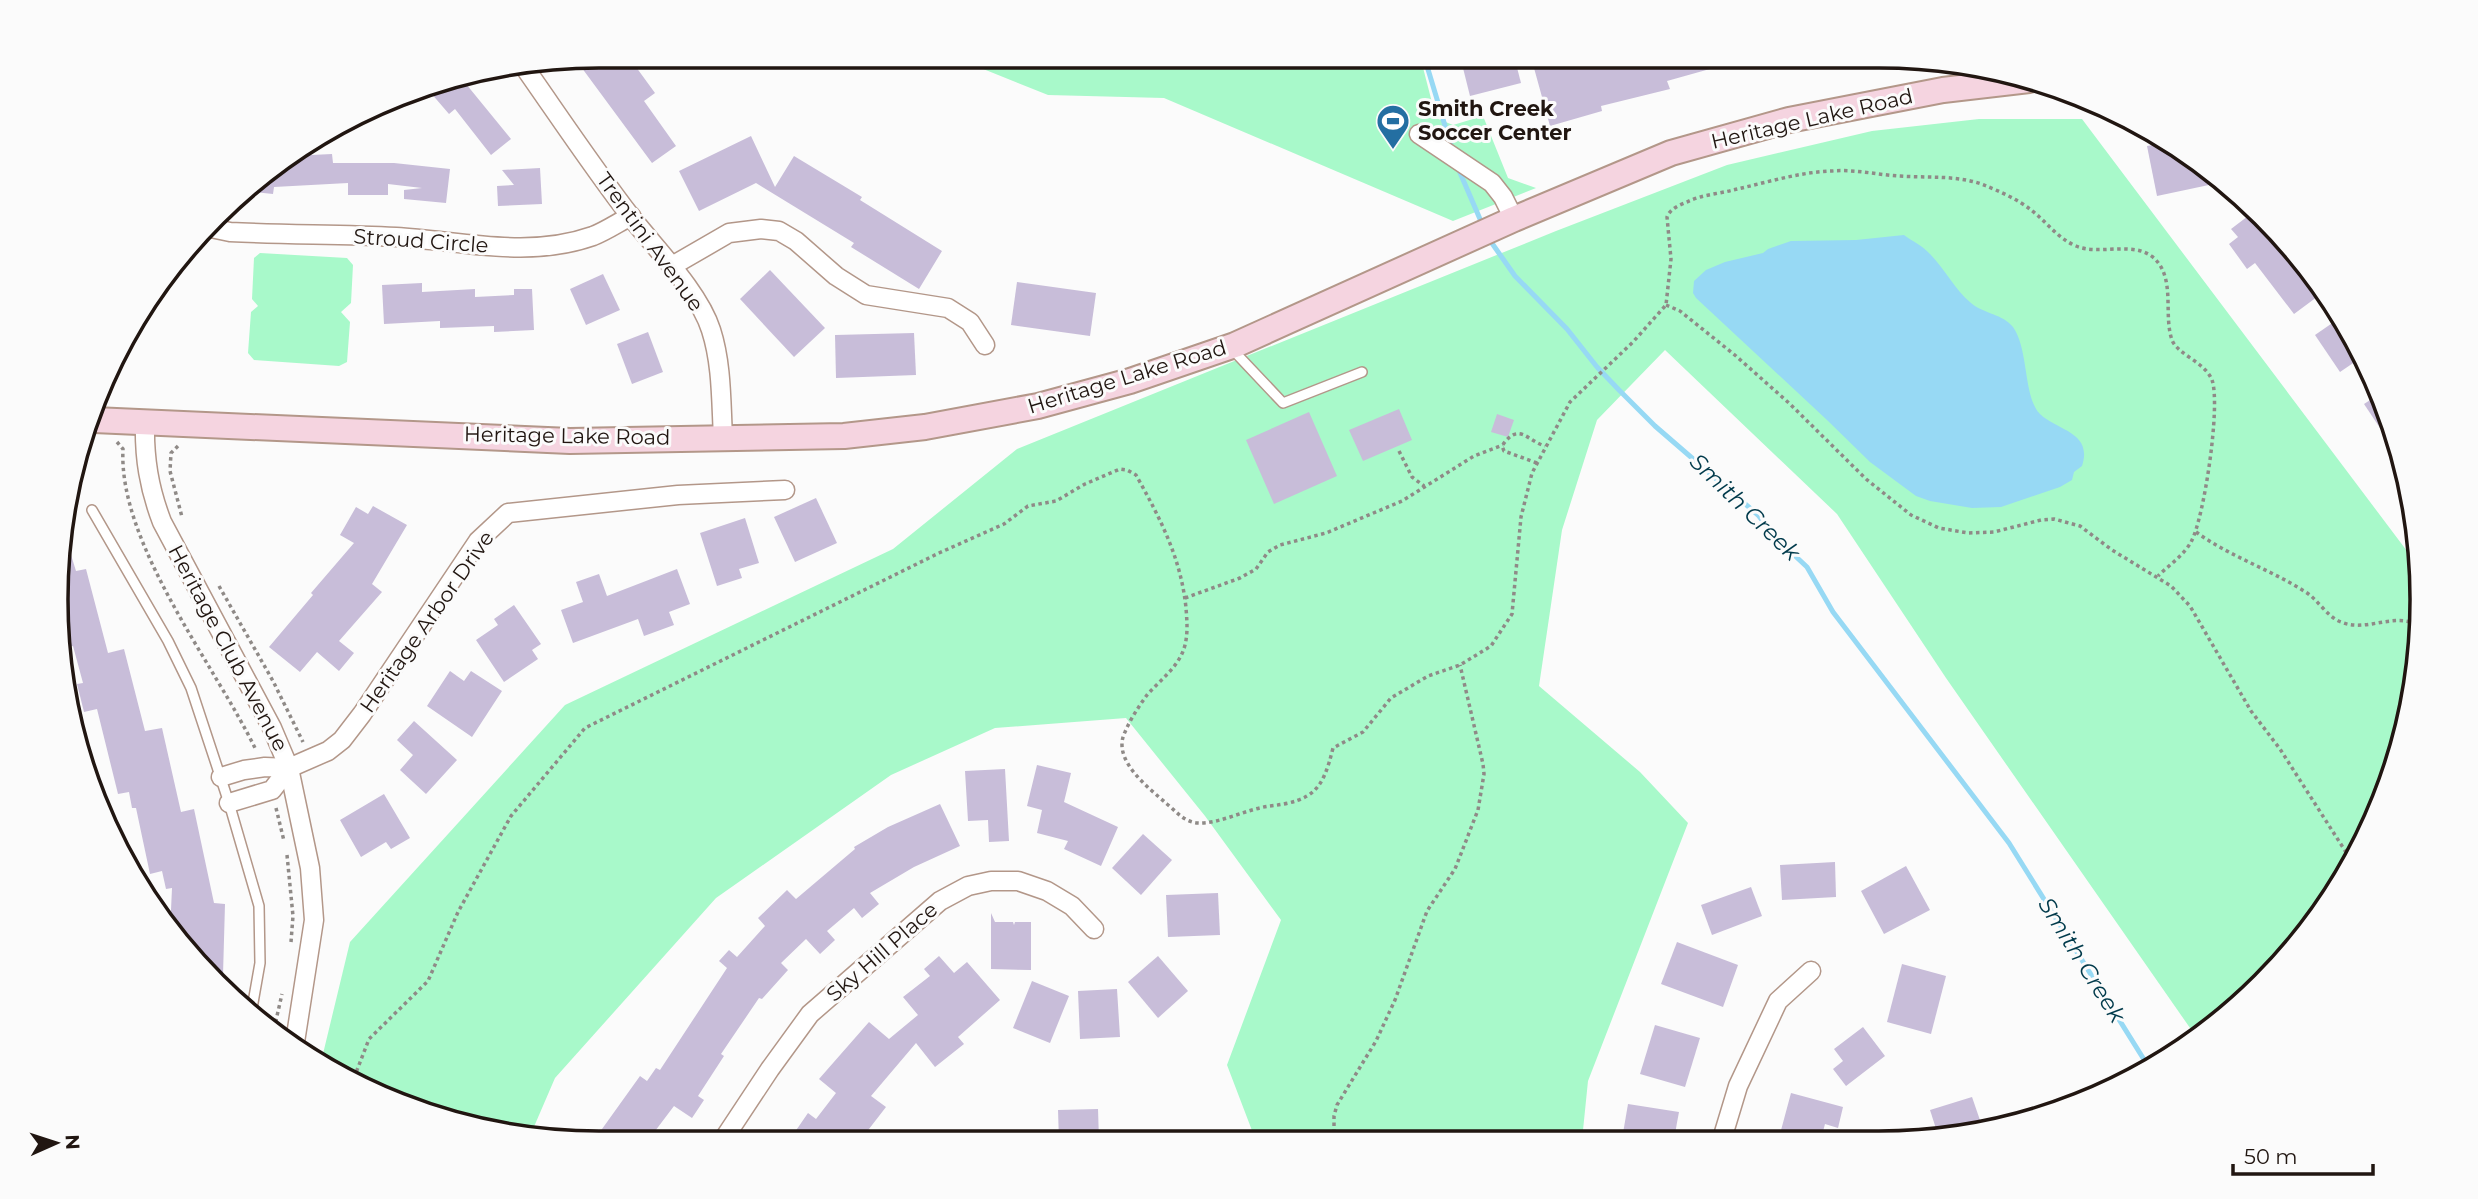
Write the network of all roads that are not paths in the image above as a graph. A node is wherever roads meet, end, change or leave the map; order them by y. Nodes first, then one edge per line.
1 (529, 73) edge
2 (2003, 83) edge
3 (1419, 134) dead end
4 (631, 216) junction
5 (1514, 219) junction
6 (219, 230) edge
7 (672, 267) junction
8 (985, 345) dead end
9 (1230, 347) junction
10 (1362, 372) dead end
11 (100, 420) edge
12 (145, 421) junction
13 (723, 437) junction
14 (785, 490) dead end
15 (92, 510) dead end
16 (289, 768) junction
17 (221, 777) junction
18 (229, 803) junction
19 (1094, 929) dead end
20 (1811, 971) dead end
21 (253, 1002) edge
22 (296, 1035) edge
23 (728, 1131) edge
24 (1724, 1131) edge

1 - 4 street, Trentini Avenue
2 - 5 main road, Heritage Lake Road
3 - 5 street
4 - 6 street, Stroud Circle
4 - 7 street, Trentini Avenue
5 - 9 main road, Heritage Lake Road
7 - 8 street
7 - 13 street, Trentini Avenue
9 - 10 lane
9 - 13 main road, Heritage Lake Road
11 - 12 main road, Heritage Lake Road
12 - 13 main road, Heritage Lake Road
12 - 16 street, Heritage Club Avenue
14 - 16 street, Heritage Arbor Drive
15 - 17 lane
16 - 17 street
16 - 18 street
16 - 22 street, Heritage Club Avenue
17 - 18 lane
18 - 21 lane
19 - 23 street, Sky Hill Place
20 - 24 street

